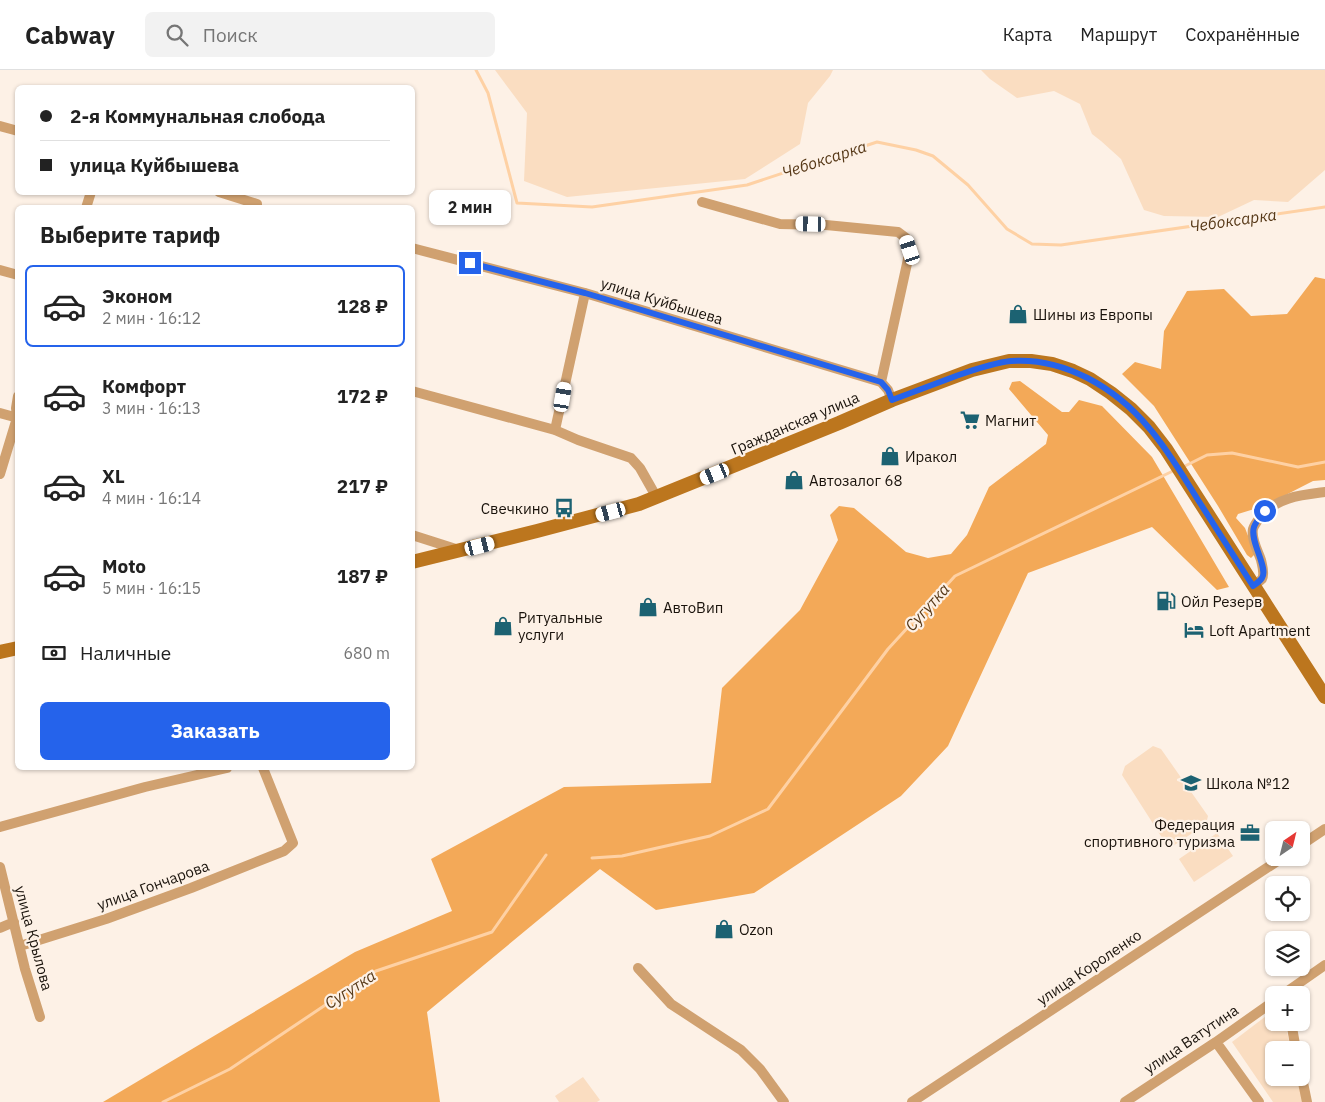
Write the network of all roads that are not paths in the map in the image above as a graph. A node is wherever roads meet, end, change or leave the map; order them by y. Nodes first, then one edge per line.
1 (0, 126) edge
2 (15, 130) edge
3 (227, 195) edge
4 (702, 202) dead end
5 (254, 205) edge
6 (415, 249) edge
7 (0, 270) edge
8 (15, 274) edge
9 (585, 293) junction
10 (881, 382) junction
11 (415, 392) edge
12 (892, 400) junction
13 (0, 413) edge
14 (15, 417) edge
15 (15, 425) edge
16 (555, 430) junction
17 (0, 474) edge
18 (1325, 492) edge
19 (657, 498) junction
20 (415, 536) edge
21 (462, 550) junction
22 (415, 561) edge
23 (1253, 586) junction
24 (15, 649) edge
25 (0, 652) edge
26 (1325, 697) edge
27 (218, 770) edge
28 (264, 770) edge
29 (0, 827) edge
30 (1325, 829) edge
31 (1310, 839) edge
32 (1270, 866) edge
33 (0, 867) edge
34 (14, 922) junction
35 (0, 928) edge
36 (20, 946) junction
37 (1325, 966) edge
38 (638, 968) dead end
39 (1296, 986) edge
40 (1265, 1007) edge
41 (40, 1017) dead end
42 (1216, 1042) junction
43 (1304, 1086) edge
44 (916, 1101) edge
45 (784, 1102) edge
46 (1125, 1102) edge
47 (1259, 1102) edge
48 (1307, 1102) edge

1 - 2 street
3 - 5 street
4 - 10 street
6 - 9 street, улица Куйбышева
7 - 8 street
9 - 10 street, улица Куйбышева
9 - 16 street
10 - 12 street
11 - 16 street
12 - 19 main road, Гражданская улица
12 - 23 main road, Гражданская улица
13 - 14 street
15 - 17 street
16 - 19 street
18 - 23 street
19 - 21 main road, Гражданская улица
20 - 21 street
21 - 22 main road, Гражданская улица
23 - 26 main road, Гражданская улица
24 - 25 main road
27 - 29 street
28 - 36 street, улица Гончарова
30 - 31 street
32 - 44 street, улица Короленко
33 - 34 street, улица Крылова
34 - 35 street
34 - 36 street, улица Крылова
36 - 41 street, улица Крылова
37 - 39 street
38 - 45 street
40 - 42 street, улица Ватутина
42 - 46 street, улица Ватутина
42 - 47 street
43 - 48 street

